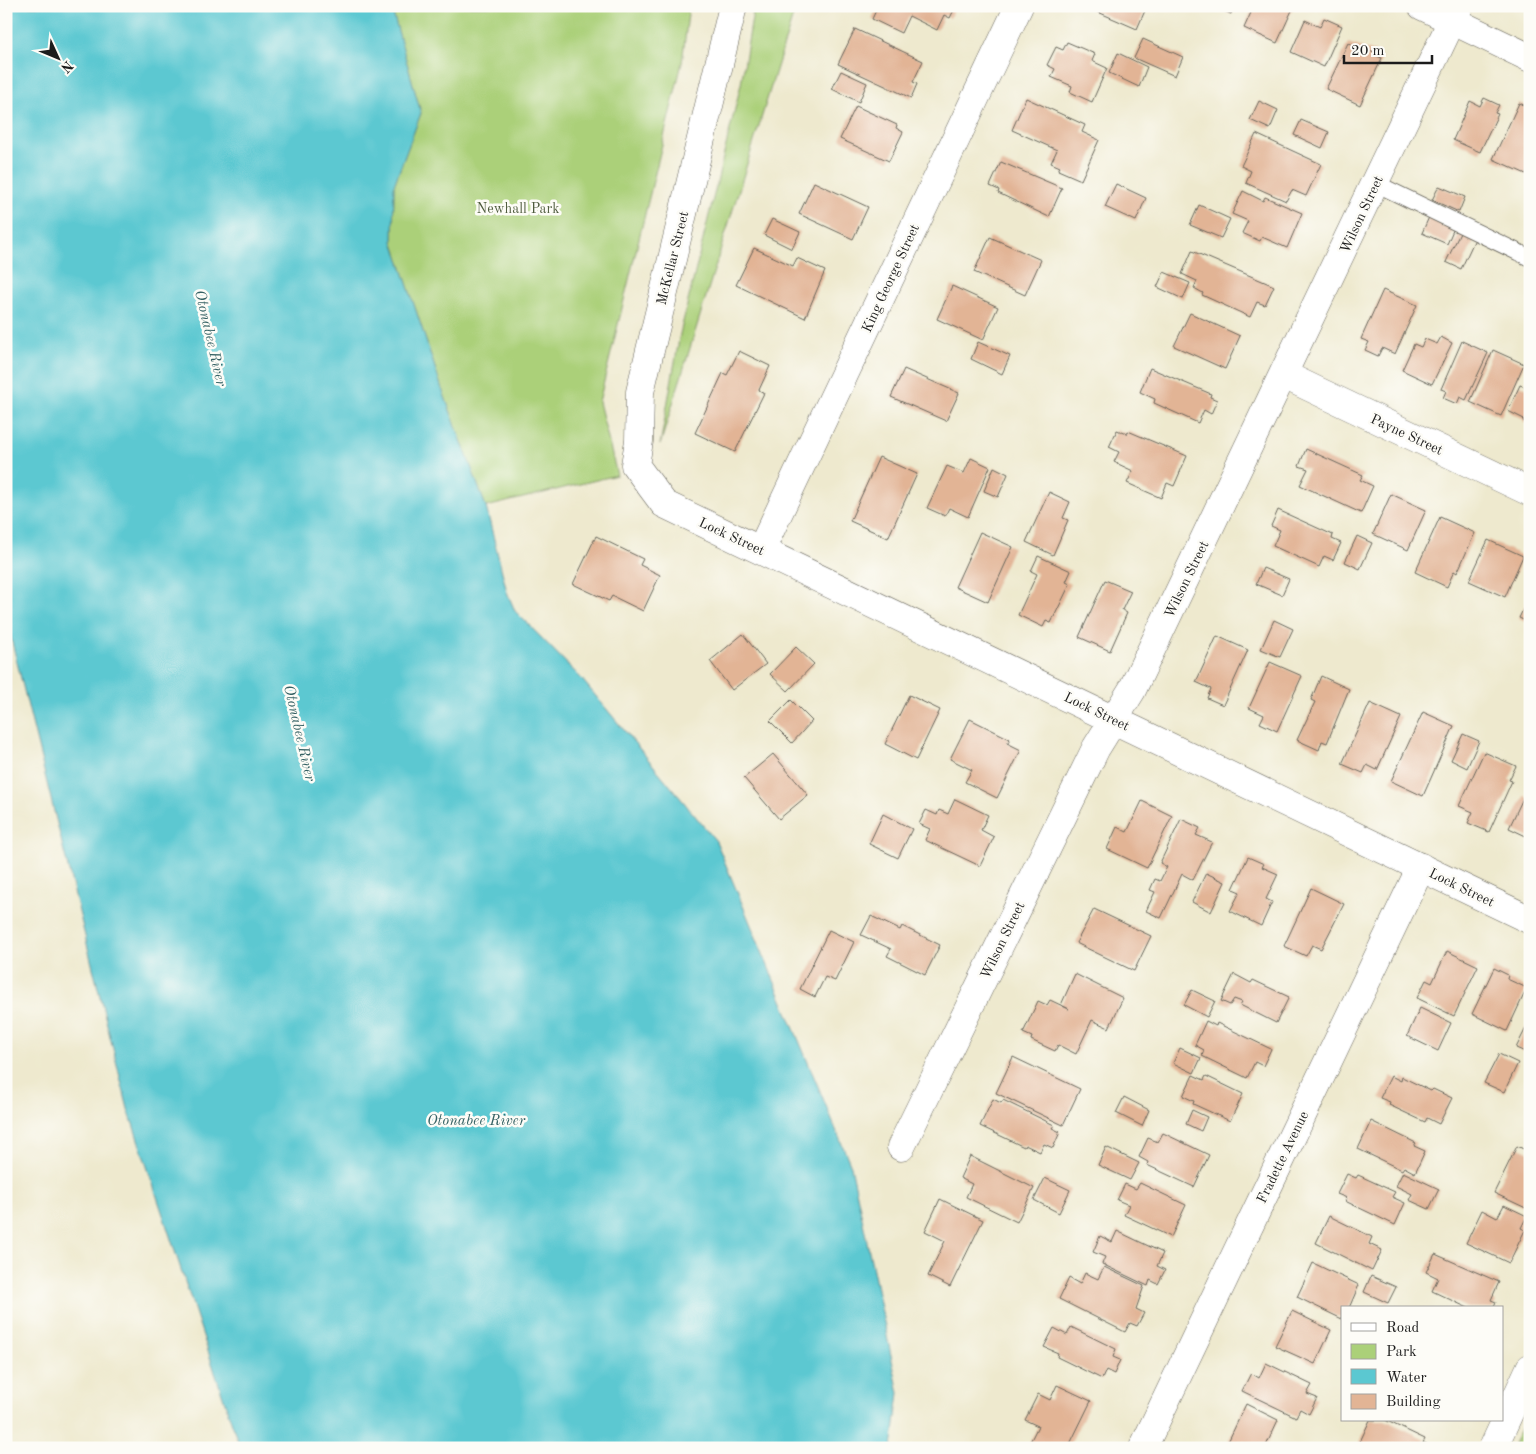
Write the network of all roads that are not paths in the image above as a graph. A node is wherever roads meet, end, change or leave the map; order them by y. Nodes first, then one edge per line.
1 (733, 6) edge
2 (1019, 6) edge
3 (1422, 6) edge
4 (1456, 14) edge
5 (1530, 58) edge
6 (1375, 183) junction
7 (1530, 258) edge
8 (1284, 376) junction
9 (1530, 492) edge
10 (664, 504) joint
11 (761, 550) junction
12 (1114, 719) junction
13 (1421, 867) junction
14 (1530, 920) edge
15 (901, 1146) dead end
16 (1530, 1368) edge
17 (1143, 1448) edge
18 (1493, 1448) edge

1 - 10 street, McKellar Street
2 - 11 street, King George Street
3 - 4 street
4 - 5 street
4 - 6 street, Wilson Street
6 - 7 lane
6 - 8 street, Wilson Street
8 - 9 street, Payne Street
8 - 12 street, Wilson Street
10 - 11 street, Lock Street
11 - 12 street, Lock Street
12 - 13 street, Lock Street
12 - 15 street, Wilson Street
13 - 14 street, Lock Street
13 - 17 street, Fradette Avenue
16 - 18 street

